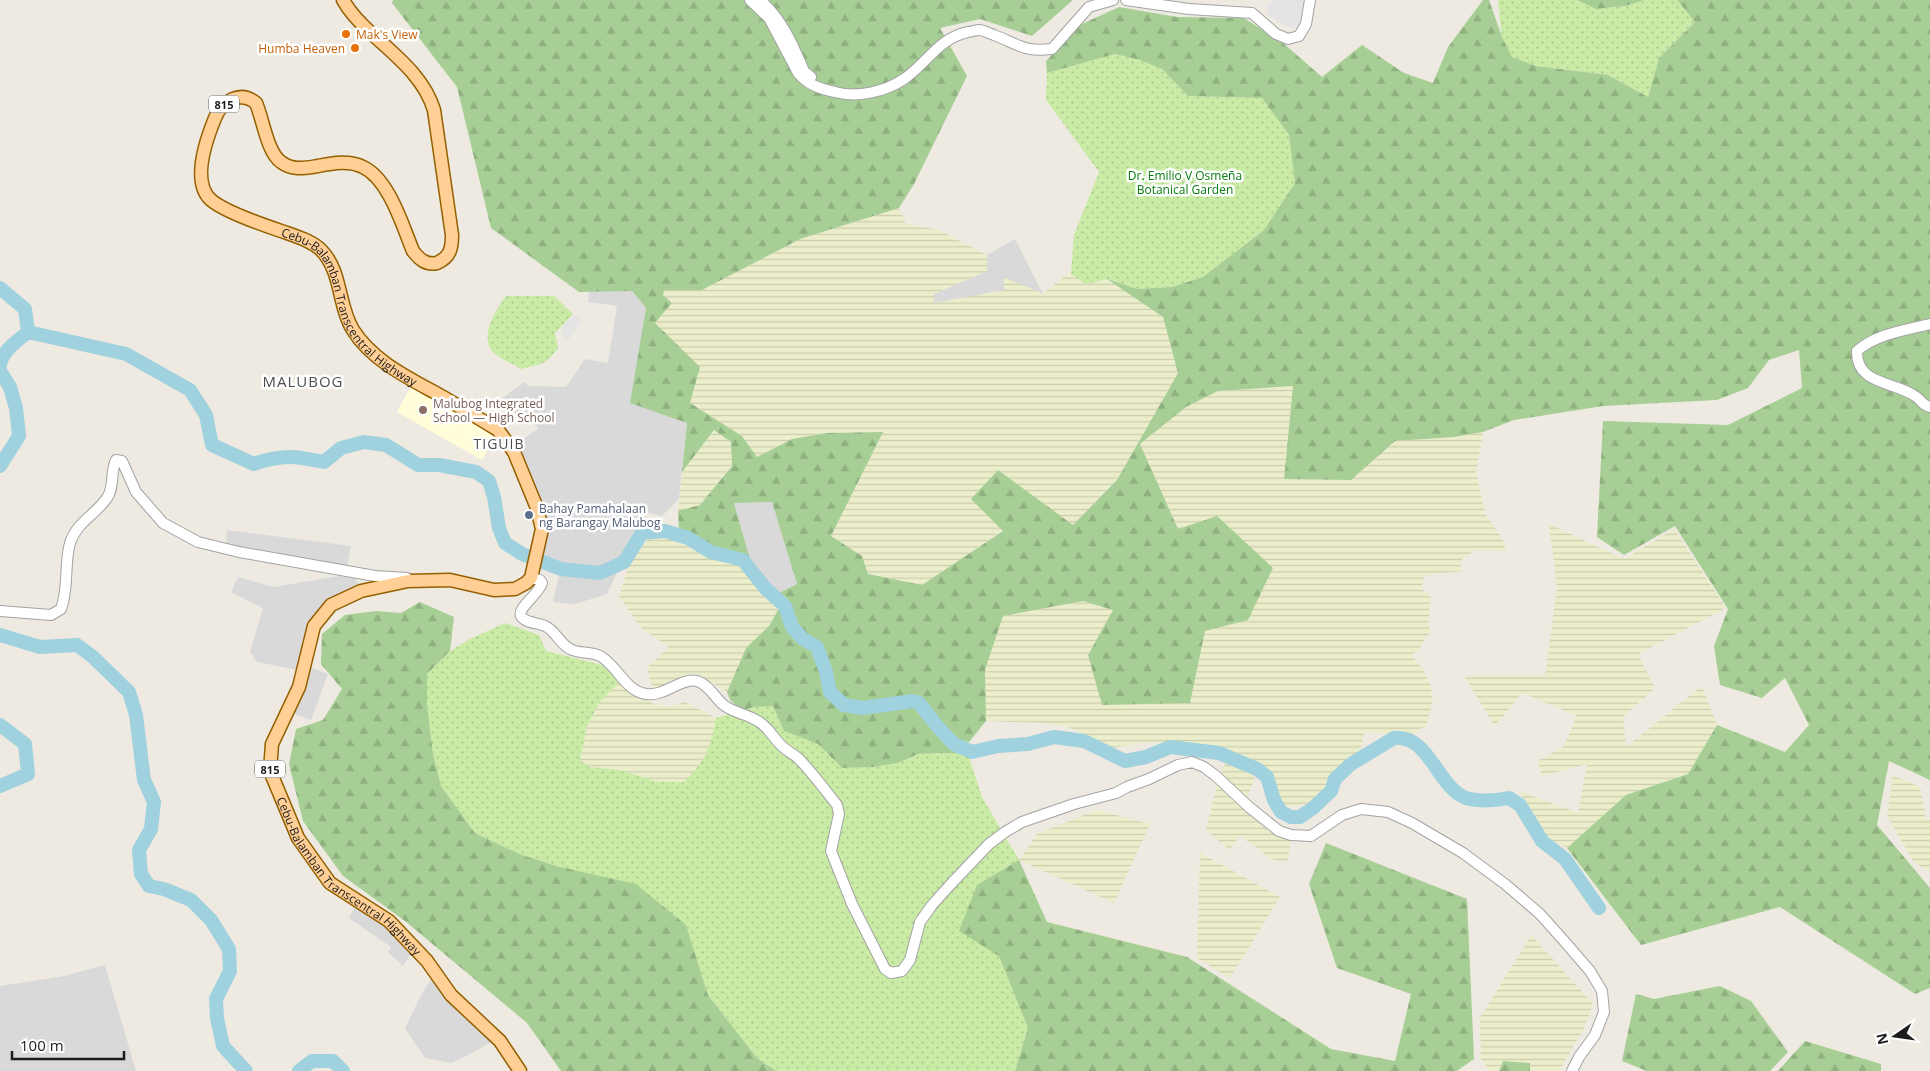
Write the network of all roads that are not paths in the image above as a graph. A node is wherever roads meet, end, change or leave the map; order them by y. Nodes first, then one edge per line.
1 (344, 0) edge
2 (750, 0) edge
3 (760, 0) edge
4 (1113, 0) edge
5 (1126, 0) edge
6 (1310, 0) edge
7 (864, 94) junction
8 (1930, 324) edge
9 (1930, 407) edge
10 (532, 572) junction
11 (423, 581) junction
12 (0, 611) edge
13 (520, 1071) edge
14 (1572, 1071) edge

1 - 10 main road, Cebu-Balamban Transcentral Highway / 815
2 - 7 street
3 - 7 street
4 - 7 street
5 - 6 street
8 - 9 street
10 - 11 main road, Cebu-Balamban Transcentral Highway / 815
10 - 14 street
11 - 12 street
11 - 13 main road, Cebu-Balamban Transcentral Highway / 815

